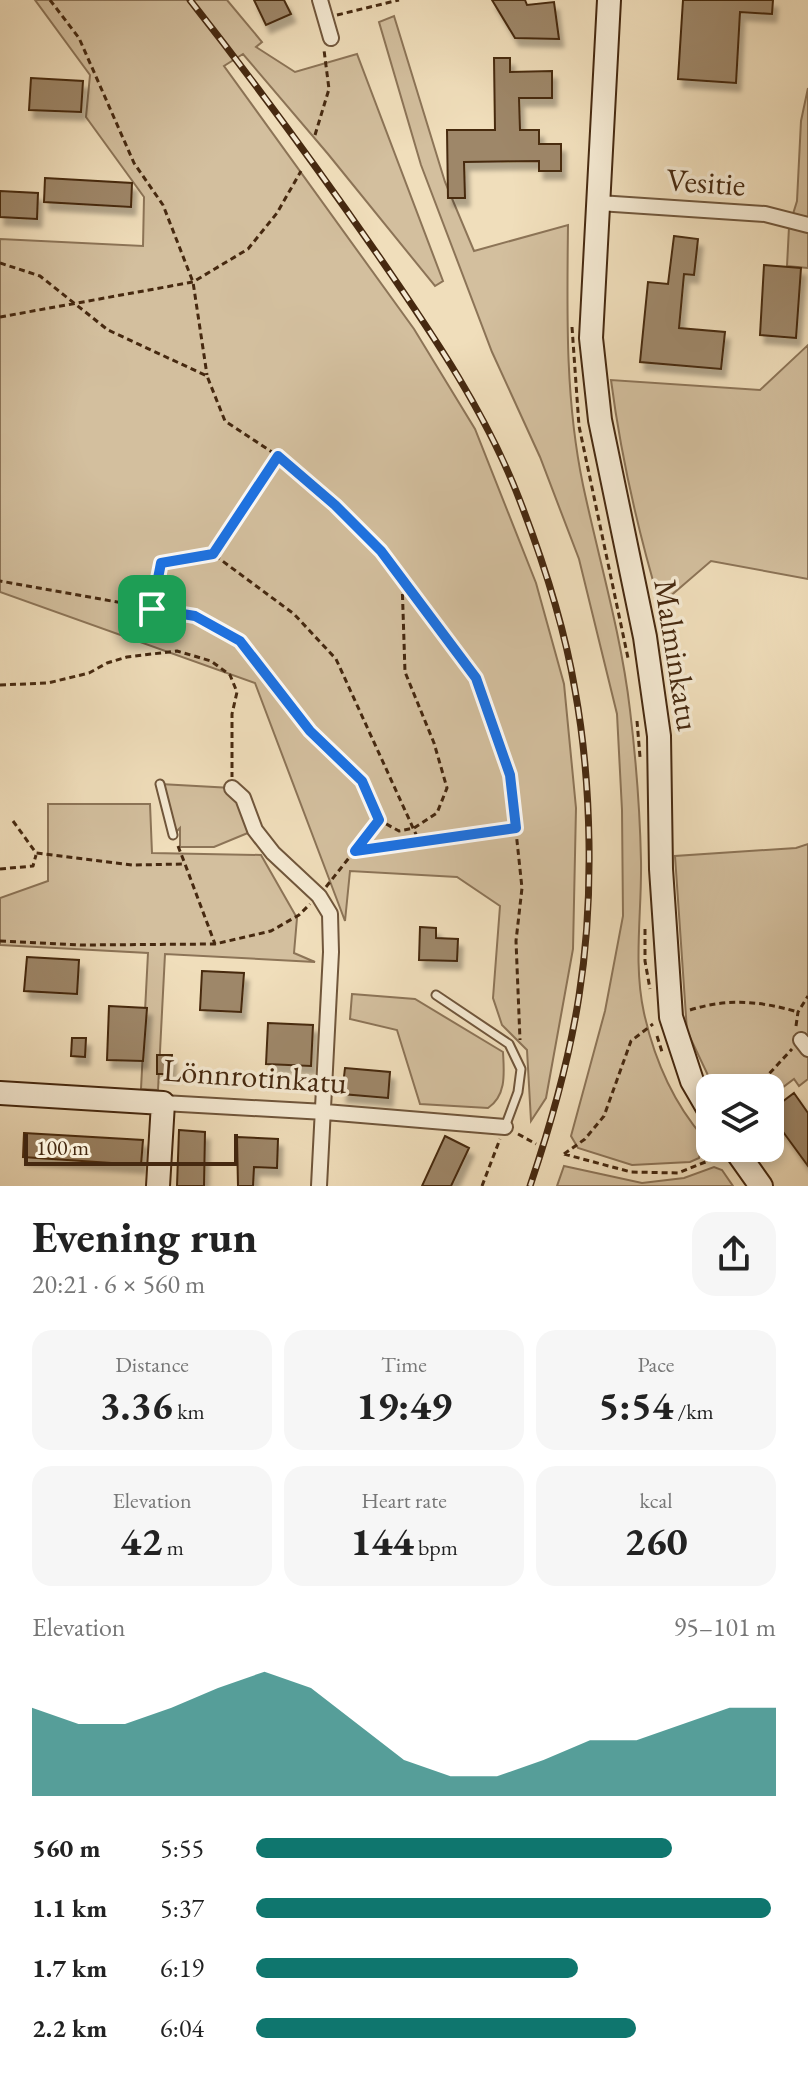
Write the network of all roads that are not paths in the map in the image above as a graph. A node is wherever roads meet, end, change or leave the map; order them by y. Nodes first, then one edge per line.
1 (320, 0) edge
2 (609, 0) edge
3 (326, 38) road end
4 (599, 203) junction
5 (808, 224) edge
6 (160, 784) dead end
7 (232, 788) road end
8 (173, 835) road end
9 (436, 995) dead end
10 (696, 1088) edge
11 (0, 1093) edge
12 (163, 1103) junction
13 (325, 1112) junction
14 (505, 1127) joint
15 (739, 1162) edge
16 (158, 1186) edge
17 (319, 1186) edge
18 (761, 1186) edge

1 - 3 street
2 - 4 street, Malminkatu
4 - 5 street, Vesitie
4 - 10 street, Malminkatu
6 - 8 lane
7 - 13 street
9 - 14 lane
11 - 12 street, Lönnrotinkatu
12 - 13 street, Lönnrotinkatu
12 - 16 street
13 - 14 street, Lönnrotinkatu
13 - 17 street
15 - 18 street

